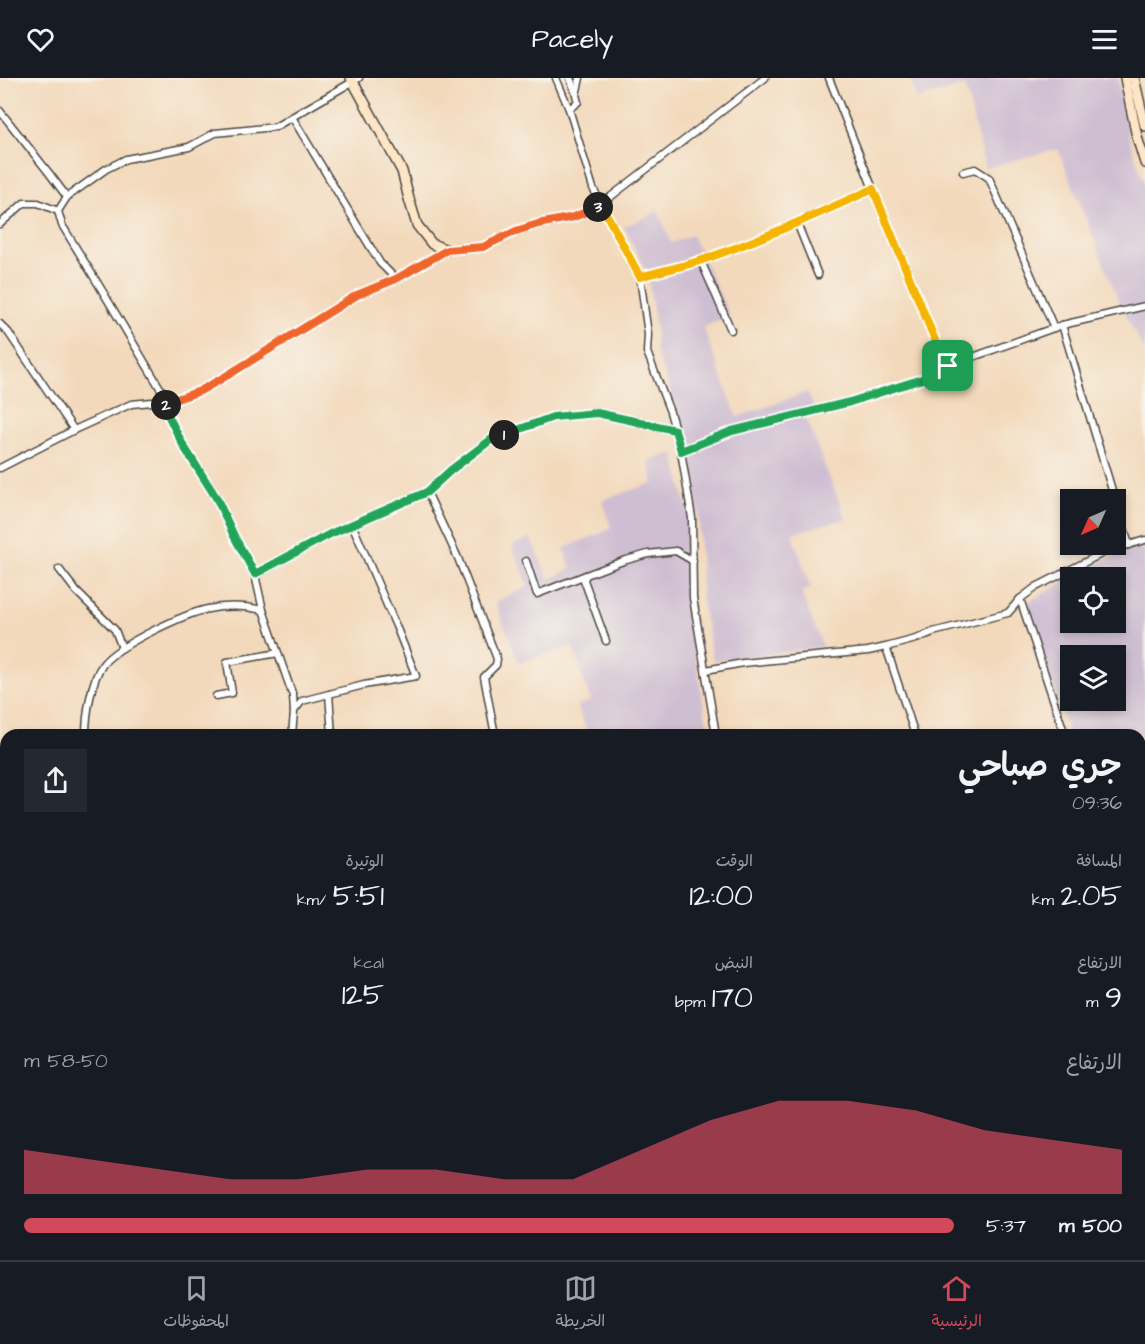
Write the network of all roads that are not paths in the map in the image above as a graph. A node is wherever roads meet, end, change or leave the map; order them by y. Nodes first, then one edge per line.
1 (556, 78) edge
2 (570, 78) edge
3 (580, 78) edge
4 (765, 78) edge
5 (829, 78) edge
6 (1125, 78) edge
7 (1134, 78) edge
8 (354, 79) edge
9 (576, 95) junction
10 (569, 109) junction
11 (0, 111) edge
12 (292, 117) junction
13 (1145, 126) edge
14 (1145, 163) edge
15 (963, 172) dead end
16 (873, 189) junction
17 (67, 198) junction
18 (601, 204) junction
19 (58, 211) junction
20 (797, 223) junction
21 (0, 224) edge
22 (447, 250) junction
23 (701, 261) junction
24 (818, 274) dead end
25 (640, 277) junction
26 (396, 279) junction
27 (1145, 306) edge
28 (0, 324) edge
29 (1062, 325) junction
30 (1054, 328) junction
31 (731, 330) dead end
32 (948, 366) junction
33 (168, 403) junction
34 (74, 430) junction
35 (675, 430) junction
36 (681, 451) junction
37 (0, 468) edge
38 (1113, 489) edge
39 (427, 492) junction
40 (352, 524) junction
41 (1126, 535) edge
42 (1145, 540) edge
43 (1129, 545) junction
44 (526, 561) dead end
45 (693, 561) junction
46 (59, 569) dead end
47 (255, 574) junction
48 (586, 575) junction
49 (1020, 599) junction
50 (263, 610) junction
51 (606, 641) dead end
52 (122, 648) junction
53 (886, 648) junction
54 (278, 653) junction
55 (706, 670) junction
56 (328, 694) junction
57 (216, 696) dead end
58 (294, 712) junction
59 (87, 729) edge
60 (293, 729) edge
61 (331, 729) edge
62 (494, 729) edge
63 (715, 729) edge
64 (913, 729) edge
65 (1063, 729) edge

1 - 10 street
2 - 9 street
3 - 9 street
4 - 18 street
5 - 16 street
6 - 14 street
7 - 13 street
8 - 12 street
8 - 22 street
9 - 10 street
10 - 18 street
11 - 17 street
12 - 17 street
12 - 26 street
15 - 30 street
16 - 20 street
16 - 32 street
17 - 19 street
18 - 22 street
18 - 25 street
19 - 21 street
19 - 33 street
20 - 23 street
20 - 24 street
22 - 26 street
23 - 25 street
23 - 31 street
25 - 35 street
26 - 33 street
27 - 29 street
28 - 34 street
29 - 30 street
29 - 38 street
30 - 32 street
32 - 36 street
33 - 34 street
33 - 47 street
34 - 37 street
35 - 36 street
35 - 39 street
36 - 45 street
39 - 40 street
39 - 62 street
40 - 47 street
40 - 56 street
41 - 43 street
42 - 43 street
43 - 49 street
44 - 48 street
45 - 48 street
45 - 55 street
46 - 52 street
47 - 50 street
48 - 51 street
49 - 53 street
49 - 65 street
50 - 52 street
50 - 54 street
52 - 59 street
53 - 55 street
53 - 64 street
54 - 57 street
54 - 58 street
55 - 63 street
56 - 58 street
56 - 61 street
58 - 60 street

